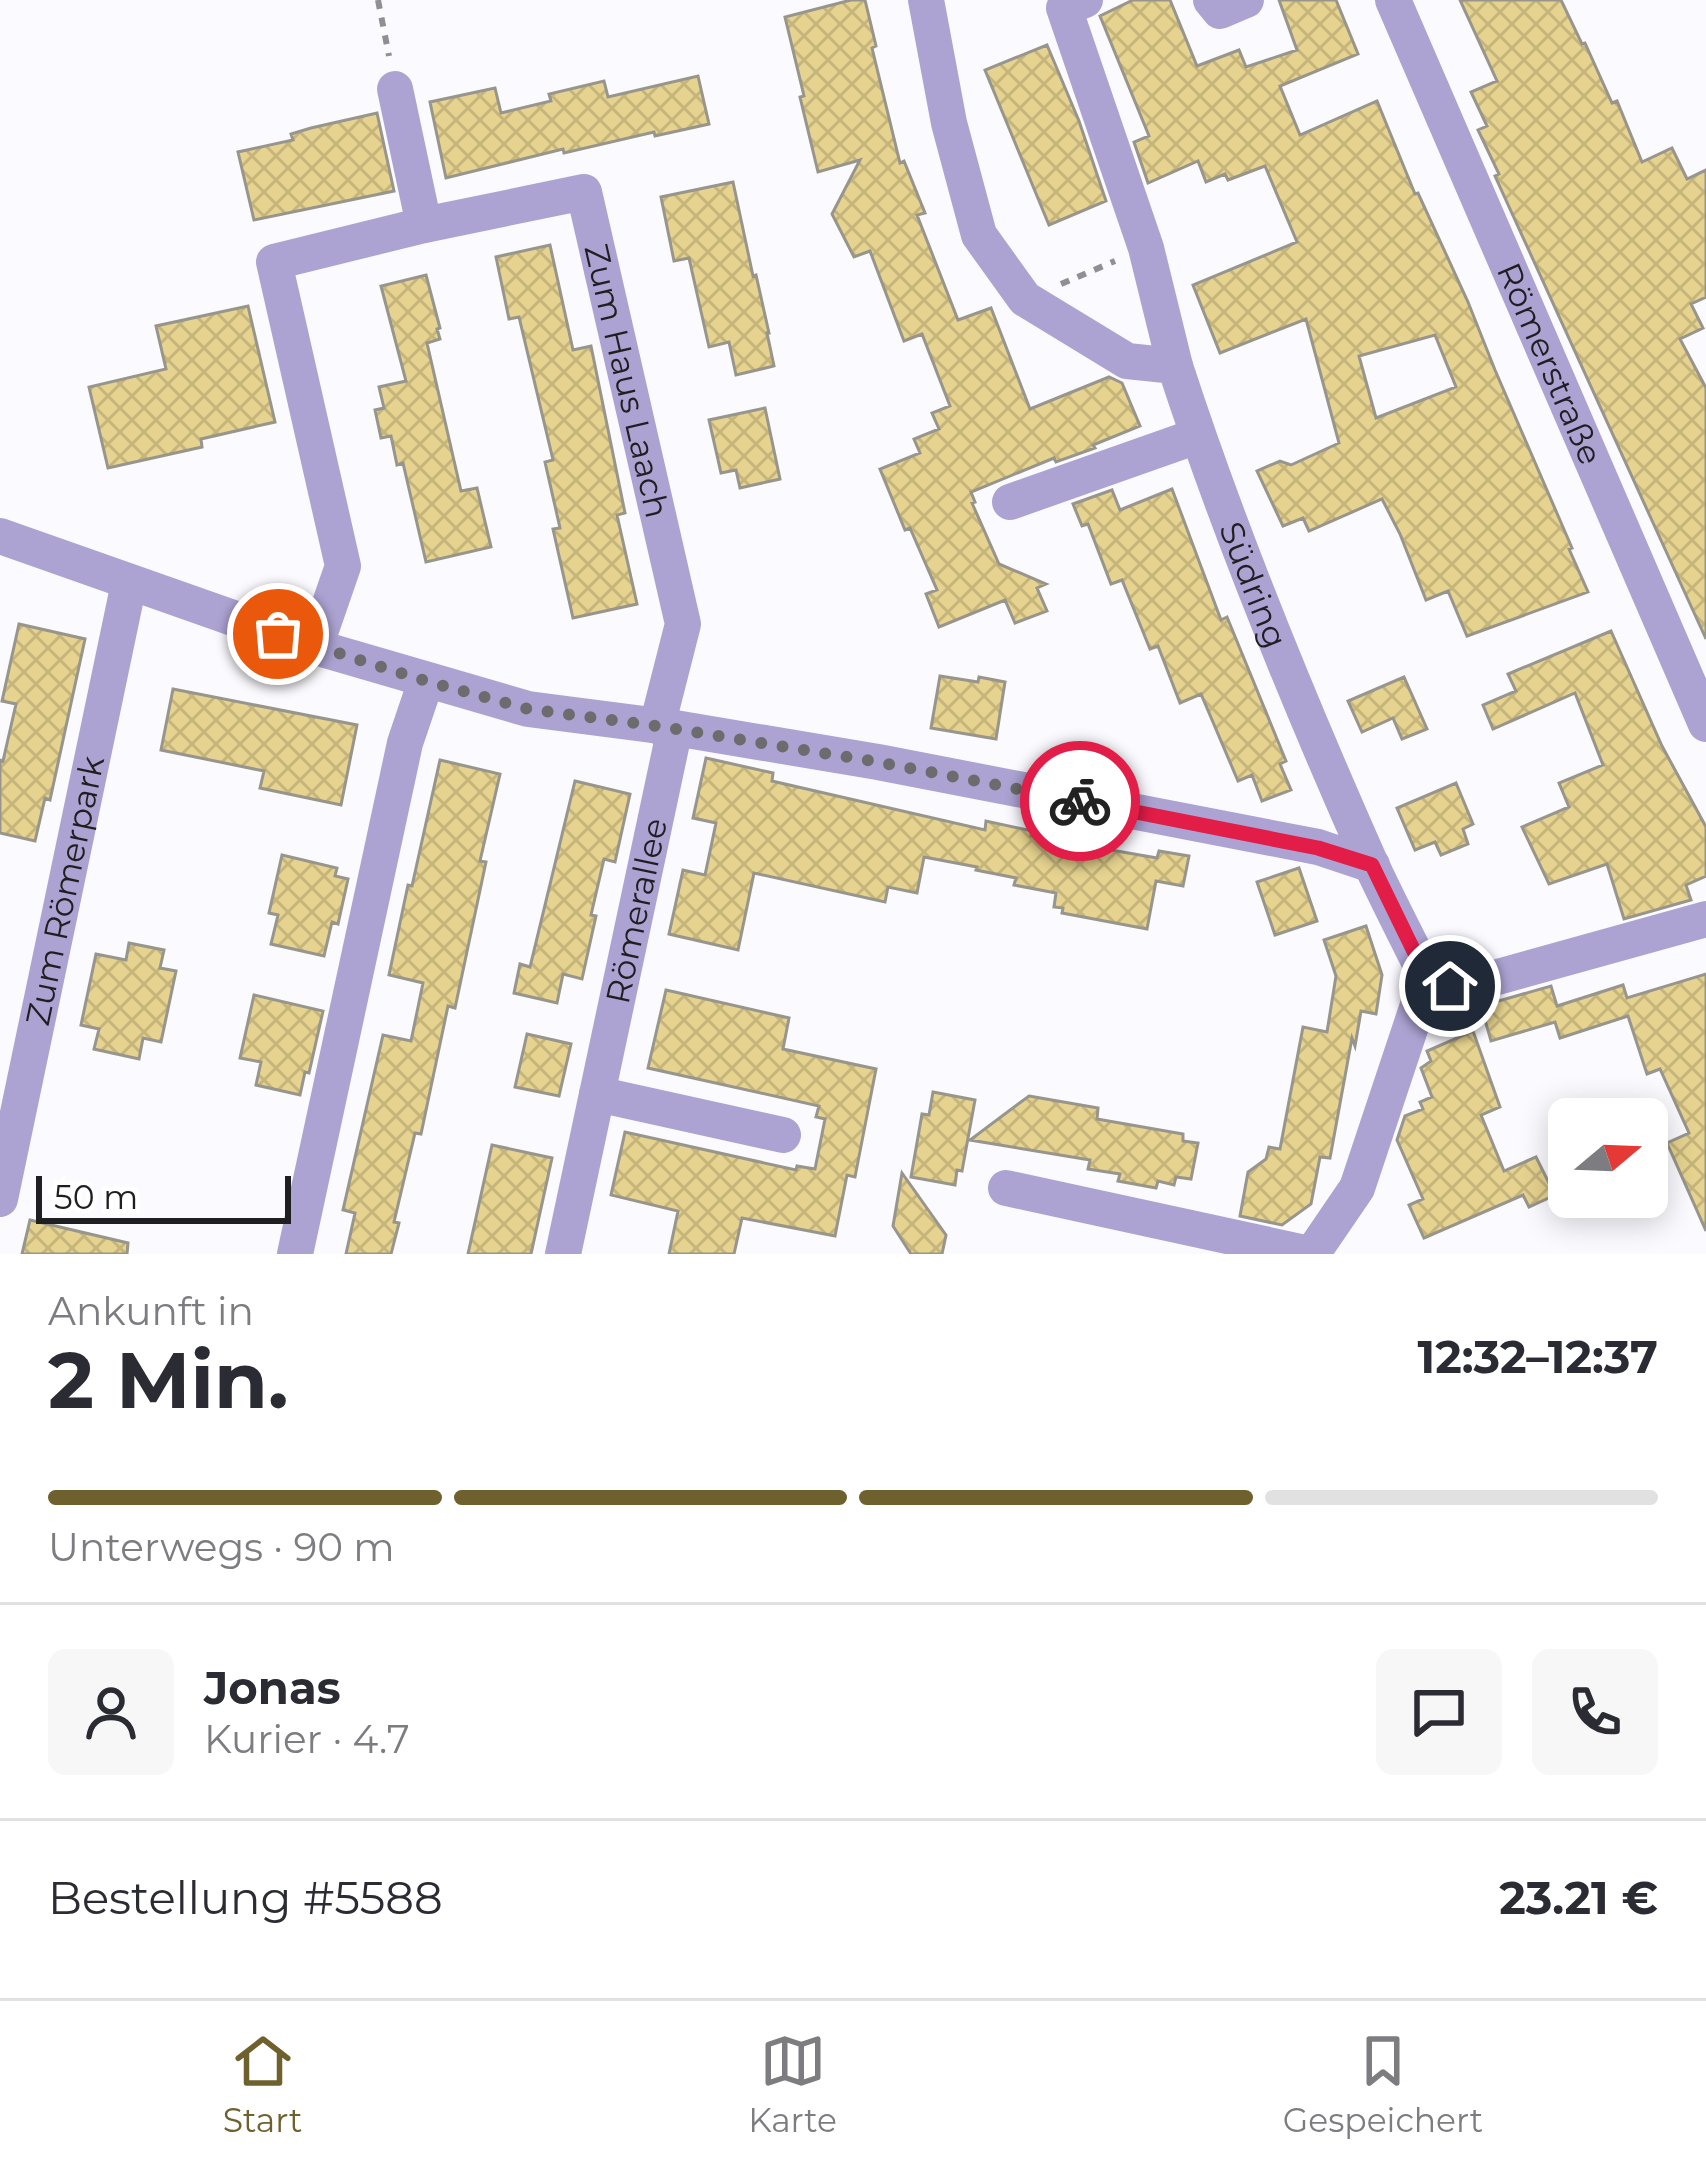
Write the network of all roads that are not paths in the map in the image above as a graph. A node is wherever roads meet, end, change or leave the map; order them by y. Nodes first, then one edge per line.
1 (926, 0) edge
2 (1084, 0) edge
3 (1211, 0) edge
4 (1246, 0) edge
5 (1394, 0) edge
6 (395, 89) road end
7 (424, 225) junction
8 (1174, 366) junction
9 (1198, 436) junction
10 (1010, 502) dead end
11 (0, 536) edge
12 (129, 583) junction
13 (315, 647) junction
14 (426, 681) junction
15 (1706, 724) edge
16 (666, 727) junction
17 (1372, 865) junction
18 (1706, 919) edge
19 (1427, 978) junction
20 (597, 1094) junction
21 (783, 1135) dead end
22 (1006, 1188) dead end
23 (0, 1198) edge
24 (295, 1254) edge
25 (563, 1254) edge
26 (1311, 1254) edge

1 - 8 street
2 - 8 street, Südring
3 - 4 street
5 - 15 street, Römerstraße
6 - 7 street
7 - 13 street, Zum Haus Laach
7 - 16 street, Zum Haus Laach
8 - 9 street, Südring
9 - 10 street
9 - 17 street, Südring
11 - 12 street
12 - 13 street
12 - 23 street, Zum Römerpark
13 - 14 street
14 - 16 street
14 - 24 street
16 - 17 street
16 - 20 street, Römerallee
17 - 19 street, Südring
18 - 19 street
19 - 26 street
20 - 21 street
20 - 25 street, Römerallee
22 - 26 street

